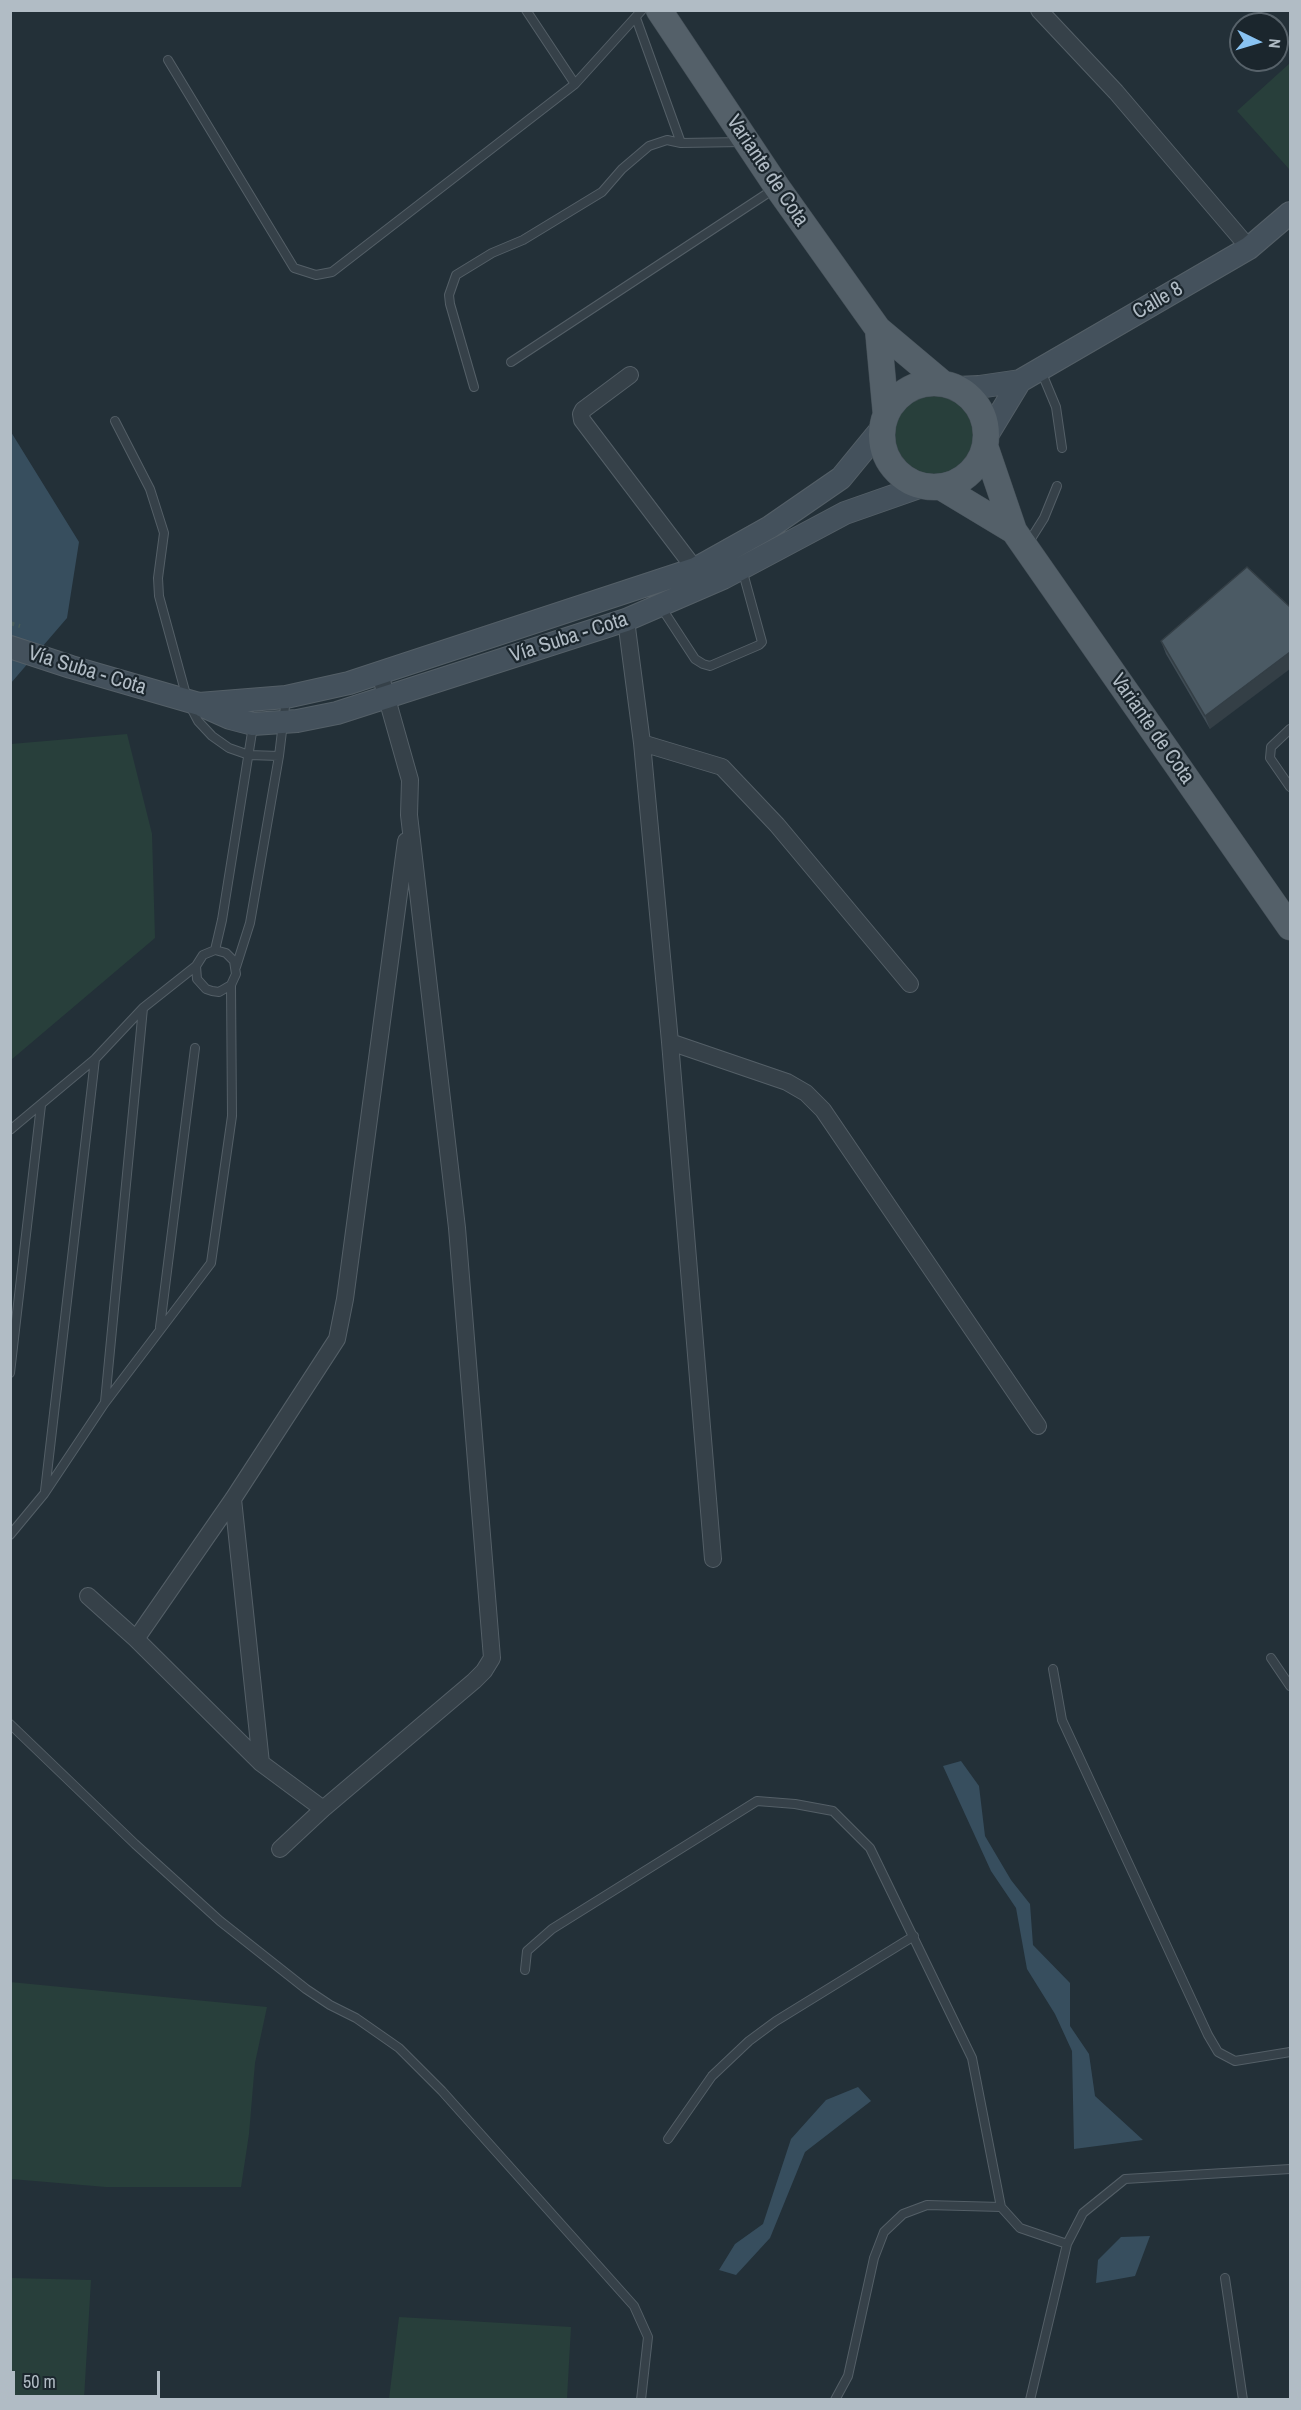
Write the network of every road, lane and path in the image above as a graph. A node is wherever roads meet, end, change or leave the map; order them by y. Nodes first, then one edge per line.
1 (526, 10) edge
2 (642, 10) edge
3 (1039, 10) edge
4 (648, 14) edge
5 (168, 60) dead end
6 (575, 84) junction
7 (746, 142) junction
8 (681, 143) junction
9 (777, 187) junction
10 (1290, 213) edge
11 (1249, 248) junction
12 (878, 329) junction
13 (511, 362) dead end
14 (1041, 369) junction
15 (630, 375) dead end
16 (1020, 381) junction
17 (949, 385) junction
18 (474, 387) dead end
19 (115, 421) dead end
20 (884, 422) junction
21 (985, 442) junction
22 (1062, 448) dead end
23 (1057, 486) dead end
24 (932, 487) junction
25 (1019, 539) junction
26 (741, 568) junction
27 (695, 569) junction
28 (660, 607) junction
29 (626, 620) junction
30 (10, 647) edge
31 (380, 674) junction
32 (286, 697) junction
33 (387, 697) junction
34 (194, 703) junction
35 (254, 712) junction
36 (283, 722) junction
37 (1290, 729) edge
38 (642, 743) junction
39 (249, 755) junction
40 (279, 756) junction
41 (1290, 787) edge
42 (410, 815) junction
43 (1290, 927) edge
44 (215, 950) junction
45 (196, 966) junction
46 (236, 967) junction
47 (910, 984) dead end
48 (231, 985) junction
49 (143, 1008) junction
50 (670, 1042) junction
51 (195, 1048) dead end
52 (95, 1059) junction
53 (40, 1106) junction
54 (10, 1130) edge
55 (160, 1328) junction
56 (10, 1373) edge
57 (105, 1404) junction
58 (1038, 1426) dead end
59 (44, 1494) junction
60 (233, 1499) junction
61 (10, 1535) edge
62 (713, 1559) dead end
63 (88, 1596) dead end
64 (136, 1639) junction
65 (1271, 1658) dead end
66 (1053, 1669) dead end
67 (1290, 1686) edge
68 (10, 1724) edge
69 (261, 1763) junction
70 (323, 1809) junction
71 (280, 1849) dead end
72 (914, 1936) junction
73 (525, 1970) dead end
74 (1290, 2052) edge
75 (668, 2139) dead end
76 (1290, 2169) edge
77 (1002, 2207) junction
78 (1067, 2244) junction
79 (1225, 2278) dead end
80 (641, 2400) edge
81 (835, 2400) edge
82 (1030, 2400) edge
83 (1243, 2400) edge

1 - 6 lane
2 - 4 lane
3 - 11 street
4 - 6 lane
4 - 7 main road, Variante de Cota
4 - 8 lane
5 - 6 lane
7 - 8 lane
7 - 9 main road, Variante de Cota
8 - 18 lane
9 - 12 main road, Variante de Cota
9 - 13 lane
10 - 11 main road, Calle 8
11 - 14 main road, Calle 8
12 - 17 main road, Variante de Cota
12 - 20 main road
14 - 16 main road, Calle 8
14 - 22 lane
15 - 27 street
16 - 17 main road
16 - 21 main road
17 - 20 main road
17 - 21 main road
19 - 34 lane
20 - 24 main road
20 - 27 main road, Vía Suba - Cota
21 - 24 main road
21 - 25 main road, Variante de Cota
23 - 25 lane
24 - 25 main road, Variante de Cota
24 - 26 main road, Vía Suba - Cota
25 - 43 main road, Variante de Cota
26 - 28 main road, Vía Suba - Cota
26 - 28 lane
27 - 31 main road, Vía Suba - Cota
28 - 29 main road, Vía Suba - Cota
29 - 33 main road, Vía Suba - Cota
29 - 38 street
30 - 34 main road, Vía Suba - Cota
31 - 32 main road, Vía Suba - Cota
31 - 33 street
32 - 35 main road, Vía Suba - Cota
32 - 36 lane
33 - 36 main road, Vía Suba - Cota
33 - 42 street
34 - 35 main road, Vía Suba - Cota
34 - 39 lane
35 - 36 main road, Vía Suba - Cota
35 - 39 lane
36 - 40 lane
37 - 41 lane
38 - 47 street
38 - 50 street
39 - 40 lane
39 - 44 lane
40 - 46 lane
42 - 60 street
42 - 70 street
44 - 45 lane
44 - 46 lane
45 - 48 lane
45 - 49 lane
46 - 48 lane
48 - 55 lane
49 - 52 lane
49 - 57 lane
50 - 58 street
50 - 62 street
51 - 55 lane
52 - 53 lane
52 - 59 lane
53 - 54 lane
53 - 56 lane
55 - 57 lane
57 - 59 lane
59 - 61 lane
60 - 64 street
60 - 69 street
63 - 64 street
64 - 69 street
65 - 67 lane
66 - 74 lane
68 - 80 lane
69 - 70 street
70 - 71 street
72 - 73 lane
72 - 75 lane
72 - 77 lane
76 - 78 lane
77 - 78 lane
77 - 81 lane
78 - 82 lane
79 - 83 lane

